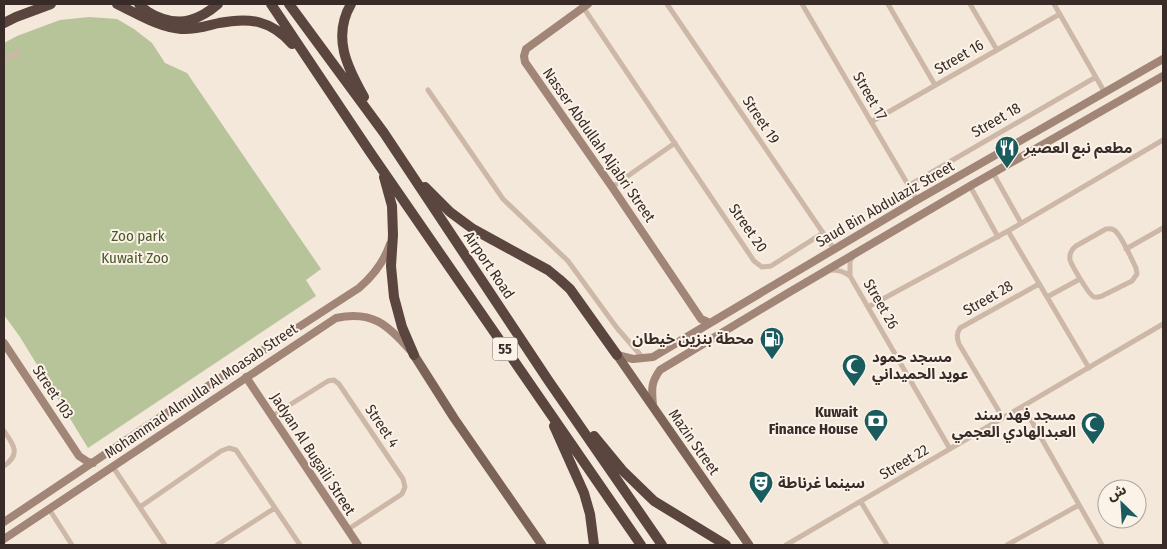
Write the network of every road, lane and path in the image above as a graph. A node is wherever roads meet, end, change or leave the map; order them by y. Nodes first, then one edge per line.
1 (51, 4) edge
2 (117, 4) edge
3 (139, 4) edge
4 (218, 4) edge
5 (271, 4) edge
6 (289, 4) edge
7 (351, 4) edge
8 (667, 4) edge
9 (802, 4) edge
10 (888, 4) edge
11 (970, 4) edge
12 (1054, 4) edge
13 (585, 5) edge
14 (1060, 14) junction
15 (4, 23) edge
16 (996, 50) junction
17 (18, 52) dead end
18 (1163, 59) edge
19 (4, 60) edge
20 (314, 68) junction
21 (1096, 77) junction
22 (1162, 78) edge
23 (935, 85) junction
24 (428, 90) dead end
25 (1105, 93) junction
26 (871, 122) junction
27 (384, 133) junction
28 (1163, 140) edge
29 (1018, 142) junction
30 (675, 144) junction
31 (1005, 150) junction
32 (370, 152) junction
33 (1024, 155) junction
34 (1008, 164) junction
35 (408, 171) junction
36 (993, 173) junction
37 (908, 186) junction
38 (970, 186) junction
39 (612, 187) junction
40 (917, 200) junction
41 (1021, 223) junction
42 (1008, 231) junction
43 (1162, 231) edge
44 (823, 233) junction
45 (393, 235) junction
46 (998, 236) junction
47 (1126, 248) junction
48 (834, 249) junction
49 (854, 254) junction
50 (828, 270) junction
51 (850, 276) junction
52 (1080, 279) junction
53 (780, 282) junction
54 (1039, 284) junction
55 (766, 290) junction
56 (788, 293) junction
57 (1047, 297) junction
58 (772, 302) junction
59 (334, 305) junction
60 (868, 307) junction
61 (336, 318) junction
62 (701, 319) junction
63 (710, 323) junction
64 (1163, 324) edge
65 (700, 329) junction
66 (4, 343) edge
67 (617, 355) junction
68 (414, 356) junction
69 (653, 357) junction
70 (644, 358) junction
71 (1088, 368) junction
72 (660, 370) junction
73 (246, 377) junction
74 (548, 380) junction
75 (177, 406) junction
76 (653, 406) junction
77 (1023, 406) junction
78 (547, 409) junction
79 (272, 416) junction
80 (161, 417) junction
81 (1003, 418) junction
82 (183, 420) junction
83 (4, 431) edge
84 (167, 431) junction
85 (950, 449) junction
86 (79, 456) junction
87 (93, 463) junction
88 (4, 466) edge
89 (113, 467) junction
90 (80, 472) junction
91 (862, 502) junction
92 (1080, 505) junction
93 (140, 506) junction
94 (276, 508) junction
95 (49, 509) junction
96 (4, 522) edge
97 (347, 530) junction
98 (4, 539) edge
99 (72, 545) edge
100 (165, 545) edge
101 (217, 545) edge
102 (300, 545) edge
103 (358, 545) edge
104 (542, 545) edge
105 (594, 545) edge
106 (641, 545) edge
107 (662, 545) edge
108 (726, 545) edge
109 (748, 545) edge
110 (786, 545) edge
111 (887, 545) edge
112 (1007, 545) edge
113 (1102, 545) edge

1 - 15 highway
2 - 20 highway
3 - 4 highway
5 - 20 highway, 55
6 - 27 highway, Airport Road / 55
7 - 27 highway
8 - 44 street, Street 19
9 - 26 street, Street 17
10 - 23 street
11 - 16 street
12 - 14 street
13 - 30 street, Street 20
13 - 39 street, Nasser Abdullah Aljabri Street
14 - 16 street, Street 16
14 - 21 street
16 - 23 street, Street 16
17 - 19 street
18 - 25 street, Saud Bin Abdulaziz Street
20 - 32 highway, 55
21 - 25 street
21 - 37 street, Street 18
22 - 33 street, Saud Bin Abdulaziz Street
23 - 26 street, Street 16
24 - 70 street
25 - 29 street, Saud Bin Abdulaziz Street
26 - 37 street, Street 17
27 - 35 highway, Airport Road / 55
28 - 41 street
29 - 31 street, Saud Bin Abdulaziz Street
29 - 33 street
30 - 39 street
30 - 44 street, Street 20
31 - 34 street
31 - 40 street, Saud Bin Abdulaziz Street
32 - 45 highway
32 - 78 highway, 55
33 - 34 street, Saud Bin Abdulaziz Street
34 - 36 street, Saud Bin Abdulaziz Street
35 - 67 highway
35 - 74 highway, Airport Road / 55
36 - 38 street, Saud Bin Abdulaziz Street
36 - 41 street
37 - 40 street, Street 17
38 - 46 street
38 - 49 street, Saud Bin Abdulaziz Street
39 - 62 street, Nasser Abdullah Aljabri Street
40 - 48 street, Saud Bin Abdulaziz Street
41 - 42 street
42 - 46 street
42 - 54 street
43 - 47 street
44 - 48 street, Street 19
45 - 59 street, Mohammad Almulla Al Moasab Street
45 - 68 highway
46 - 60 street
47 - 52 street
47 - 52 street
48 - 53 street, Saud Bin Abdulaziz Street
49 - 50 street, Saud Bin Abdulaziz Street
49 - 51 street, Street 26
50 - 51 street, Street 26
50 - 56 street, Saud Bin Abdulaziz Street
51 - 60 street, Street 26
52 - 57 street
53 - 55 street, Saud Bin Abdulaziz Street
53 - 56 street
54 - 57 street
54 - 81 street, Street 28
55 - 58 street
55 - 63 street, Saud Bin Abdulaziz Street
56 - 58 street, Saud Bin Abdulaziz Street
57 - 71 street
58 - 72 street, Saud Bin Abdulaziz Street
59 - 61 street
59 - 75 street, Mohammad Almulla Al Moasab Street
60 - 85 street, Street 26
61 - 68 street
61 - 73 street, Mohammad Almulla Al Moasab Street
62 - 63 street
62 - 65 street
63 - 65 street, Saud Bin Abdulaziz Street
64 - 71 street, Street 22
65 - 69 street, Saud Bin Abdulaziz Street
66 - 86 street, Street 103
67 - 70 street, Saud Bin Abdulaziz Street
67 - 76 main road, Mazin Street
68 - 104 main road
69 - 70 street, Saud Bin Abdulaziz Street
69 - 72 street
71 - 77 street, Street 22
72 - 76 street
73 - 79 street, Jadyan Al Bugaili Street
73 - 82 street, Mohammad Almulla Al Moasab Street
74 - 107 highway, Airport Road / 55
74 - 108 highway
75 - 80 street, Mohammad Almulla Al Moasab Street
75 - 82 street
76 - 109 main road, Mazin Street
77 - 81 street, Street 22
77 - 92 street
78 - 105 highway
78 - 106 highway, 55
79 - 97 street, Jadyan Al Bugaili Street
79 - 97 street, Street 4
80 - 84 street
80 - 87 street, Mohammad Almulla Al Moasab Street
81 - 85 street, Street 22
82 - 84 street, Mohammad Almulla Al Moasab Street
83 - 88 street
84 - 89 street, Mohammad Almulla Al Moasab Street
85 - 91 street, Street 22
86 - 87 street, Street 103
86 - 90 street, Street 103
87 - 90 street, Mohammad Almulla Al Moasab Street
89 - 93 street
89 - 95 street, Mohammad Almulla Al Moasab Street
90 - 96 street, Mohammad Almulla Al Moasab Street
91 - 110 street, Street 22
91 - 111 street
92 - 112 street
92 - 113 street
93 - 94 street
93 - 100 street
94 - 101 street
94 - 102 street
95 - 98 street, Mohammad Almulla Al Moasab Street
95 - 99 street
97 - 103 street, Jadyan Al Bugaili Street

